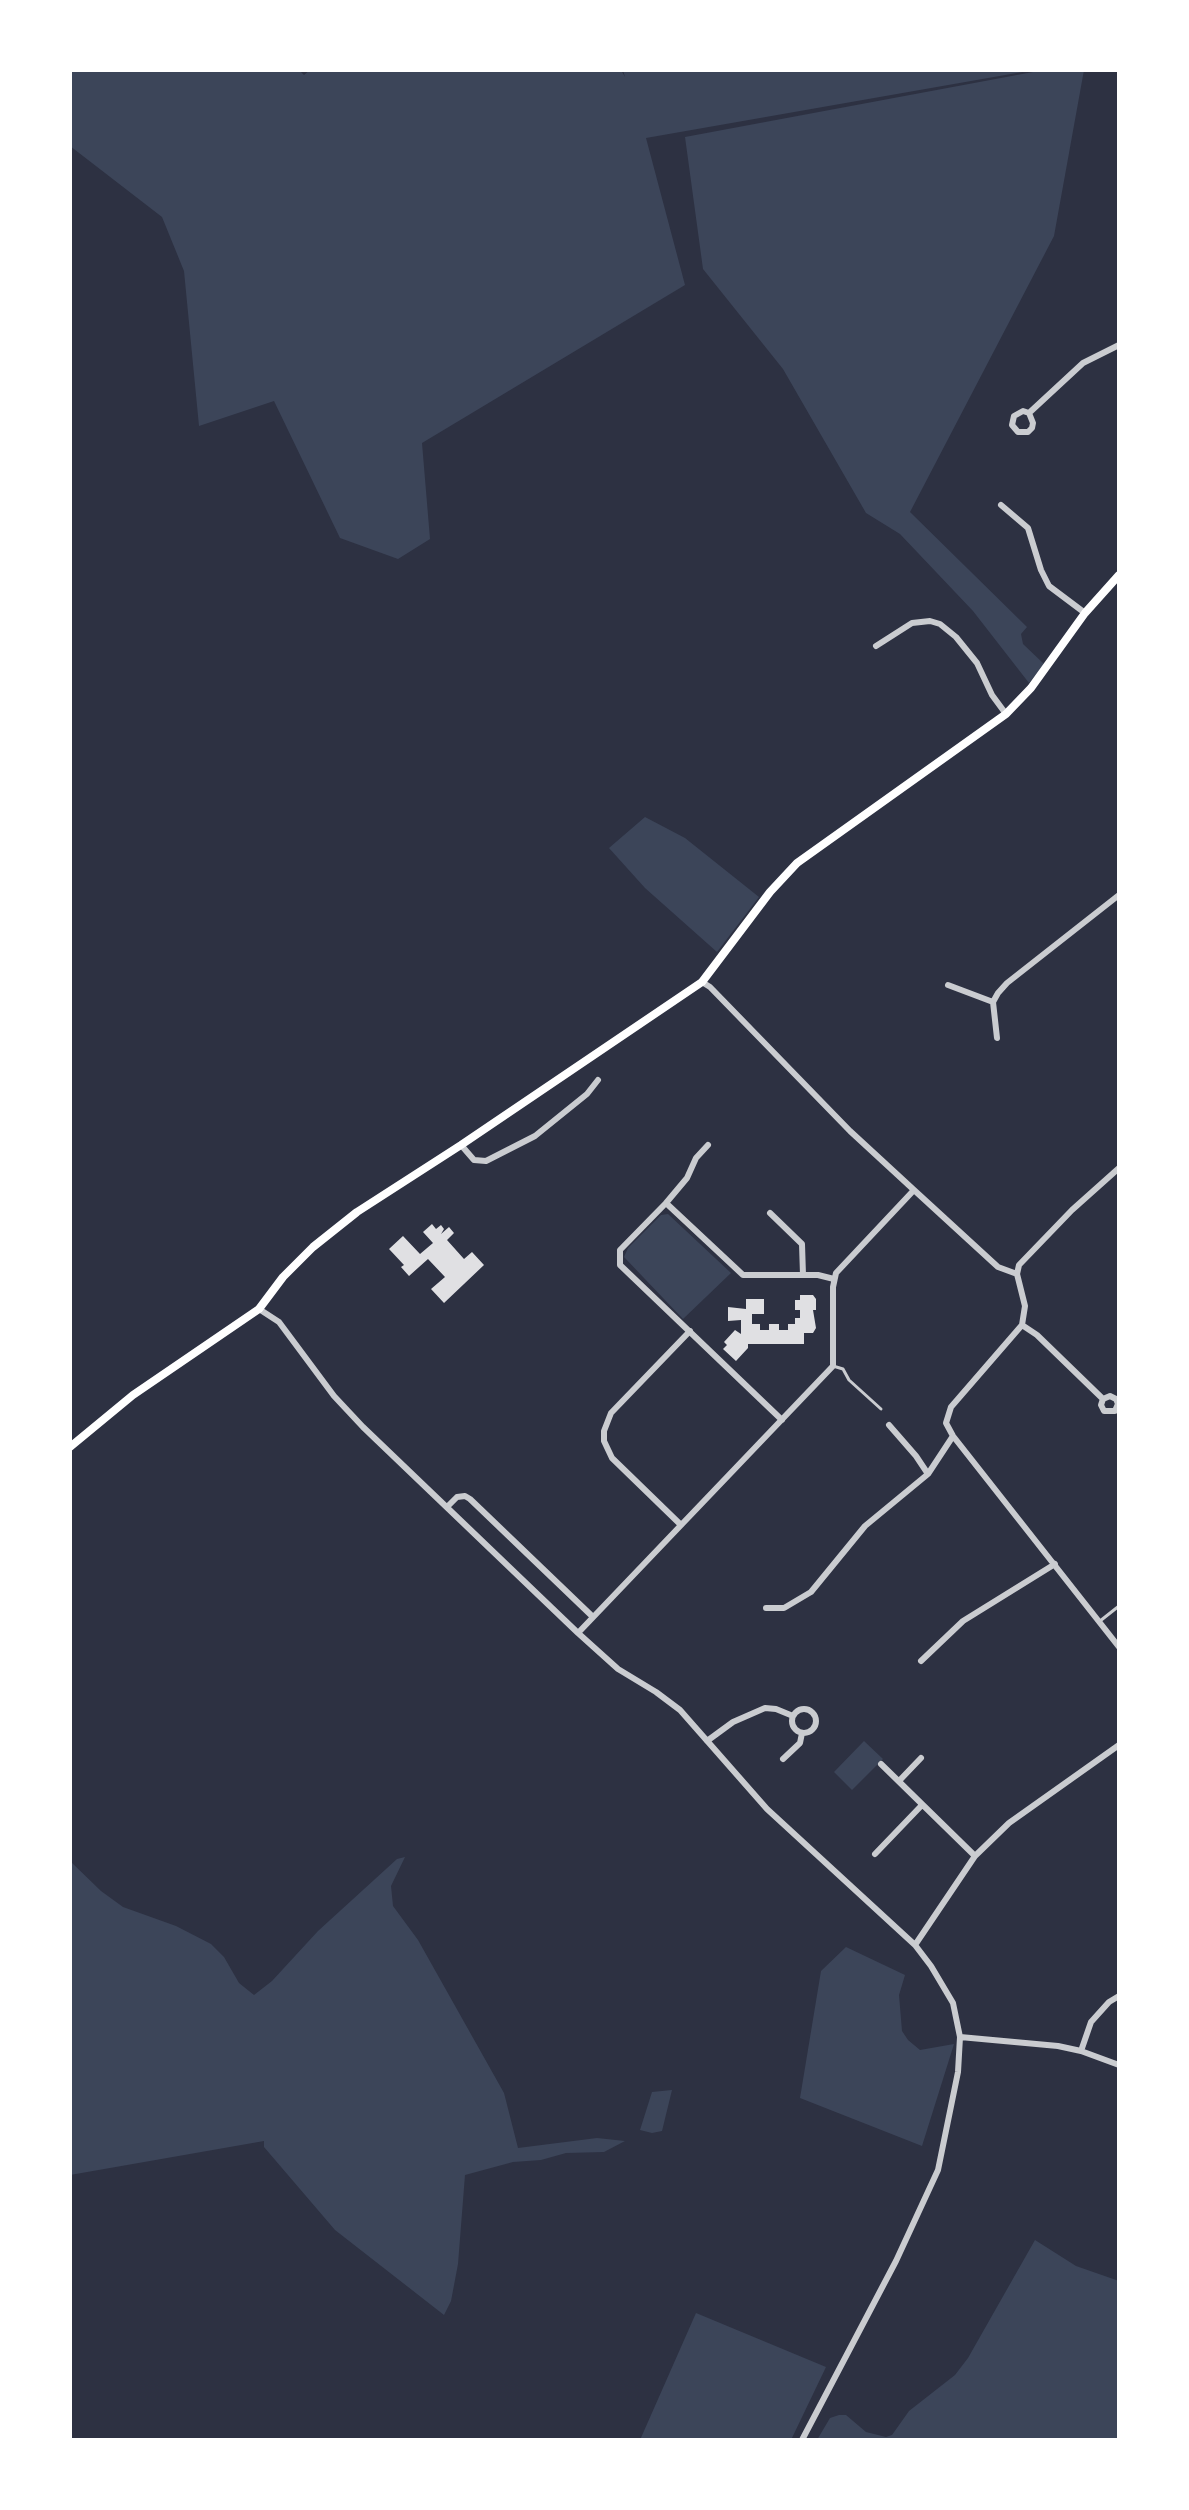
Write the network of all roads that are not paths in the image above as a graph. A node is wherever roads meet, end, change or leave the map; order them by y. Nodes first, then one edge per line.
1 (1119, 345) edge
2 (1029, 413) dead end
3 (1001, 505) dead end
4 (1119, 575) edge
5 (1085, 613) junction
6 (876, 646) dead end
7 (1006, 714) junction
8 (1119, 895) edge
9 (702, 982) junction
10 (948, 985) dead end
11 (993, 1002) junction
12 (997, 1038) dead end
13 (598, 1080) dead end
14 (461, 1145) junction
15 (708, 1145) dead end
16 (1119, 1168) edge
17 (914, 1190) junction
18 (666, 1203) junction
19 (770, 1213) dead end
20 (1017, 1274) junction
21 (803, 1275) junction
22 (834, 1279) junction
23 (259, 1309) junction
24 (1022, 1325) junction
25 (690, 1331) junction
26 (833, 1366) junction
27 (1103, 1399) dead end
28 (881, 1409) dead end
29 (782, 1420) junction
30 (889, 1425) dead end
31 (953, 1436) junction
32 (70, 1447) edge
33 (928, 1474) junction
34 (447, 1507) junction
35 (681, 1525) junction
36 (1055, 1564) junction
37 (1119, 1606) edge
38 (766, 1608) dead end
39 (593, 1617) junction
40 (1099, 1621) junction
41 (578, 1633) junction
42 (1119, 1647) edge
43 (921, 1661) dead end
44 (793, 1716) junction
45 (802, 1733) junction
46 (707, 1741) junction
47 (1119, 1745) edge
48 (921, 1758) dead end
49 (783, 1759) dead end
50 (881, 1764) dead end
51 (899, 1781) junction
52 (922, 1805) junction
53 (875, 1854) dead end
54 (975, 1856) junction
55 (915, 1945) junction
56 (1119, 1996) edge
57 (960, 2037) junction
58 (1081, 2051) junction
59 (1119, 2065) edge
60 (802, 2440) edge

1 - 2 street
3 - 5 street
4 - 5 main road
5 - 7 main road
6 - 7 street
7 - 9 main road
8 - 11 street
9 - 14 main road
9 - 17 street
10 - 11 street
11 - 12 street
13 - 14 street
14 - 23 main road
15 - 18 street
16 - 20 street
17 - 20 street
17 - 22 street
18 - 21 street
18 - 25 street
19 - 21 street
20 - 24 street
21 - 22 street
22 - 26 street
23 - 32 main road
23 - 34 street
24 - 27 street
24 - 31 street
25 - 29 street
25 - 35 street
26 - 28 lane
26 - 29 street
29 - 35 street
30 - 33 street
31 - 33 street
31 - 36 street
33 - 38 street
34 - 39 street
34 - 41 street
35 - 39 street
36 - 40 street
36 - 43 street
37 - 40 lane
39 - 41 street
40 - 42 street
41 - 46 street
44 - 45 street
44 - 45 street
44 - 46 street
45 - 49 street
46 - 55 street
47 - 54 street
48 - 51 street
50 - 51 street
51 - 52 street
52 - 53 street
52 - 54 street
54 - 55 street
55 - 57 street
56 - 58 street
57 - 58 street
57 - 60 street
58 - 59 street

